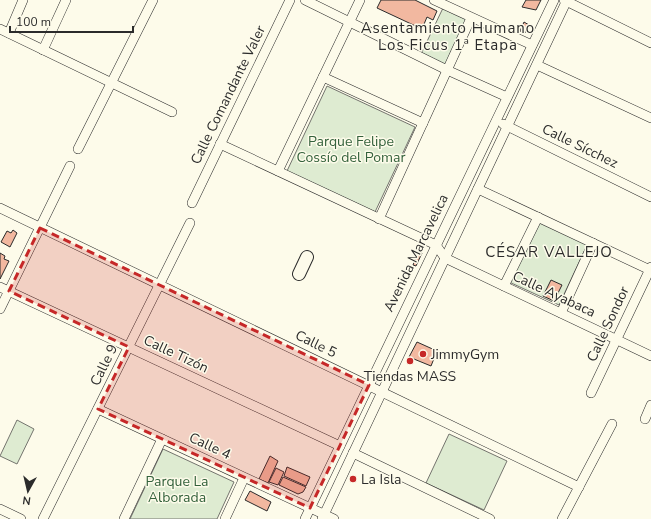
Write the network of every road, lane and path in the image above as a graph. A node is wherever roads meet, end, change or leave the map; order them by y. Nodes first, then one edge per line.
1 (23, 0) edge
2 (66, 0) edge
3 (153, 0) edge
4 (290, 0) edge
5 (305, 0) edge
6 (360, 0) edge
7 (434, 0) edge
8 (554, 0) edge
9 (566, 1) edge
10 (471, 18) junction
11 (349, 22) junction
12 (4, 31) edge
13 (651, 43) edge
14 (532, 45) junction
15 (42, 50) junction
16 (537, 65) junction
17 (447, 70) junction
18 (323, 77) junction
19 (111, 84) junction
20 (507, 97) junction
21 (172, 112) dead end
22 (651, 118) edge
23 (496, 121) junction
24 (423, 123) junction
25 (508, 126) junction
26 (220, 144) junction
27 (78, 149) dead end
28 (70, 166) dead end
29 (278, 171) junction
30 (478, 189) junction
31 (651, 197) edge
32 (192, 202) dead end
33 (0, 208) edge
34 (538, 217) junction
35 (379, 219) junction
36 (190, 223) dead end
37 (40, 228) junction
38 (593, 243) junction
39 (436, 245) junction
40 (307, 257) dead end
41 (445, 258) junction
42 (650, 269) edge
43 (299, 274) dead end
44 (159, 285) junction
45 (504, 286) junction
46 (0, 287) edge
47 (9, 291) junction
48 (0, 309) edge
49 (561, 313) junction
50 (617, 339) junction
51 (129, 347) junction
52 (651, 356) edge
53 (369, 385) junction
54 (382, 392) junction
55 (591, 393) dead end
56 (651, 405) edge
57 (98, 409) junction
58 (644, 419) dead end
59 (612, 424) dead end
60 (162, 439) junction
61 (340, 446) junction
62 (353, 453) junction
63 (244, 478) junction
64 (579, 487) junction
65 (310, 508) junction
66 (0, 509) edge
67 (323, 517) edge
68 (22, 519) edge
69 (43, 519) edge
70 (124, 519) edge
71 (225, 519) edge
72 (305, 519) edge
73 (334, 519) edge
74 (490, 519) edge
75 (562, 519) edge

1 - 12 street
2 - 15 street
3 - 19 street
4 - 26 street, Calle Comandante Valer
5 - 11 street
6 - 11 street
7 - 10 street
8 - 14 street, Avenida Marcavelica
9 - 13 street
9 - 16 street, Avenida Marcavelica
10 - 14 street
10 - 17 street
11 - 17 street
11 - 18 street
12 - 15 street
14 - 20 street, Avenida Marcavelica
15 - 19 street
16 - 22 street
16 - 25 street, Avenida Marcavelica
17 - 20 street
17 - 24 street
18 - 24 street
18 - 29 street
19 - 21 street
19 - 27 street
20 - 23 street, Avenida Marcavelica
23 - 25 street, Calle Sícchez
23 - 39 street, Avenida Marcavelica
24 - 35 street
25 - 30 street, Avenida Marcavelica
25 - 31 street, Calle Sícchez
26 - 29 street
26 - 32 street, Calle Comandante Valer
28 - 37 street
29 - 35 street
30 - 34 street
30 - 41 street, Avenida Marcavelica
33 - 37 street, Calle 5
34 - 38 street
34 - 45 street
35 - 39 street
36 - 44 street, Calle 9
37 - 44 street, Calle 5
37 - 47 street
38 - 42 street
38 - 49 street
39 - 41 street
39 - 53 street, Avenida Marcavelica
40 - 43 main road
41 - 45 street, Calle Ayabaca
41 - 54 street, Avenida Marcavelica
42 - 50 street, Calle Sondor
44 - 51 street, Calle 9
44 - 53 street, Calle 5
45 - 49 street, Calle Ayabaca
46 - 47 street, Calle Tizón
47 - 48 street
47 - 51 street, Calle Tizón
49 - 50 street, Calle Ayabaca
50 - 52 street, Calle Ayabaca
50 - 55 street, Calle Sondor
51 - 57 street, Calle 9
51 - 61 street, Calle Tizón
53 - 54 street, Calle 5
53 - 61 street, Avenida Marcavelica
54 - 62 street, Avenida Marcavelica
54 - 64 street, Calle 5
56 - 58 street
57 - 60 street, Calle 4
57 - 69 street, Calle 9
59 - 64 street
60 - 63 street, Calle 4
60 - 70 street
61 - 65 street, Avenida Marcavelica
62 - 67 street, Avenida Marcavelica
62 - 74 street
63 - 65 street, Calle 4
63 - 71 street
64 - 75 street
65 - 67 street, Calle 4
65 - 72 street, Avenida Marcavelica
66 - 68 street
67 - 73 street, Calle 4

